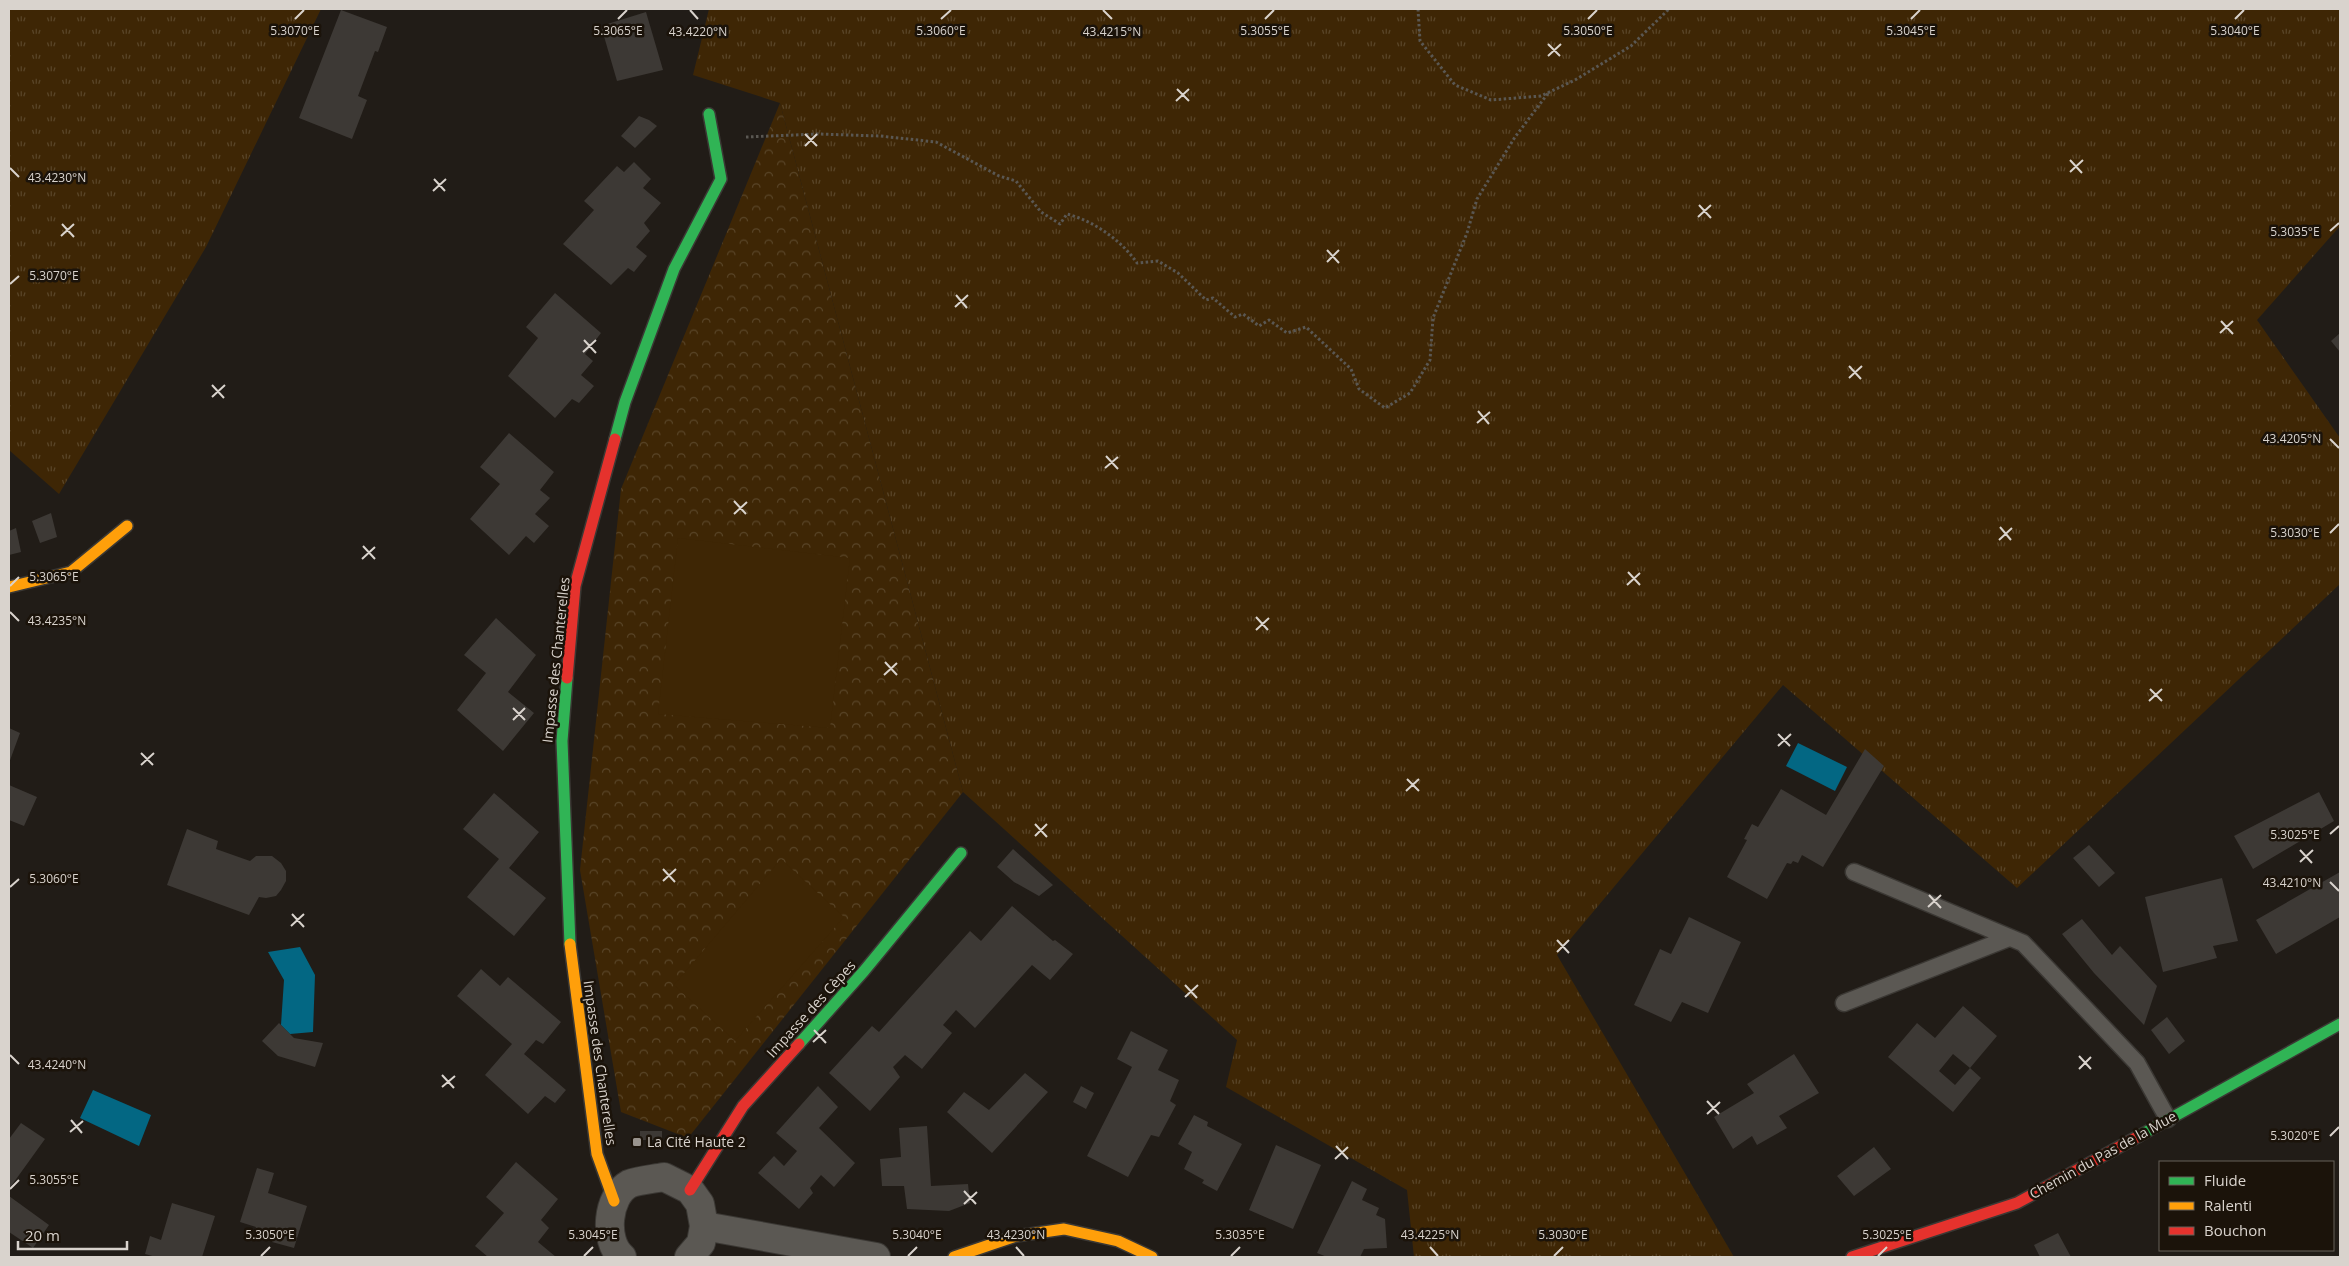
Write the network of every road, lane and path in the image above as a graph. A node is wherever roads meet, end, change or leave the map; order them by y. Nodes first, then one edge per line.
1 (1418, 9) edge
2 (1669, 9) edge
3 (1549, 92) junction
4 (710, 114) dead end
5 (714, 142) junction
6 (127, 526) dead end
7 (9, 587) edge
8 (962, 853) dead end
9 (1854, 872) dead end
10 (2009, 938) junction
11 (1844, 1003) dead end
12 (2340, 1024) edge
13 (2168, 1119) junction
14 (690, 1190) junction
15 (614, 1201) junction
16 (704, 1226) junction
17 (813, 1252) edge
18 (620, 1256) edge
19 (1147, 1256) edge
20 (689, 1257) edge
21 (876, 1257) edge
22 (954, 1257) edge
23 (1852, 1257) edge

1 - 3 path
2 - 3 path
3 - 5 path
4 - 5 street, Impasse des Chanterelles
5 - 15 street, Impasse des Chanterelles
6 - 7 street
8 - 14 street, Impasse des Cèpes
9 - 10 lane
10 - 11 lane
10 - 13 lane
12 - 13 street, Chemin du Pas de la Mue
13 - 23 street, Chemin du Pas de la Mue
14 - 15 street
14 - 16 street
15 - 18 street
16 - 17 street
16 - 20 street
17 - 21 street
19 - 22 street

